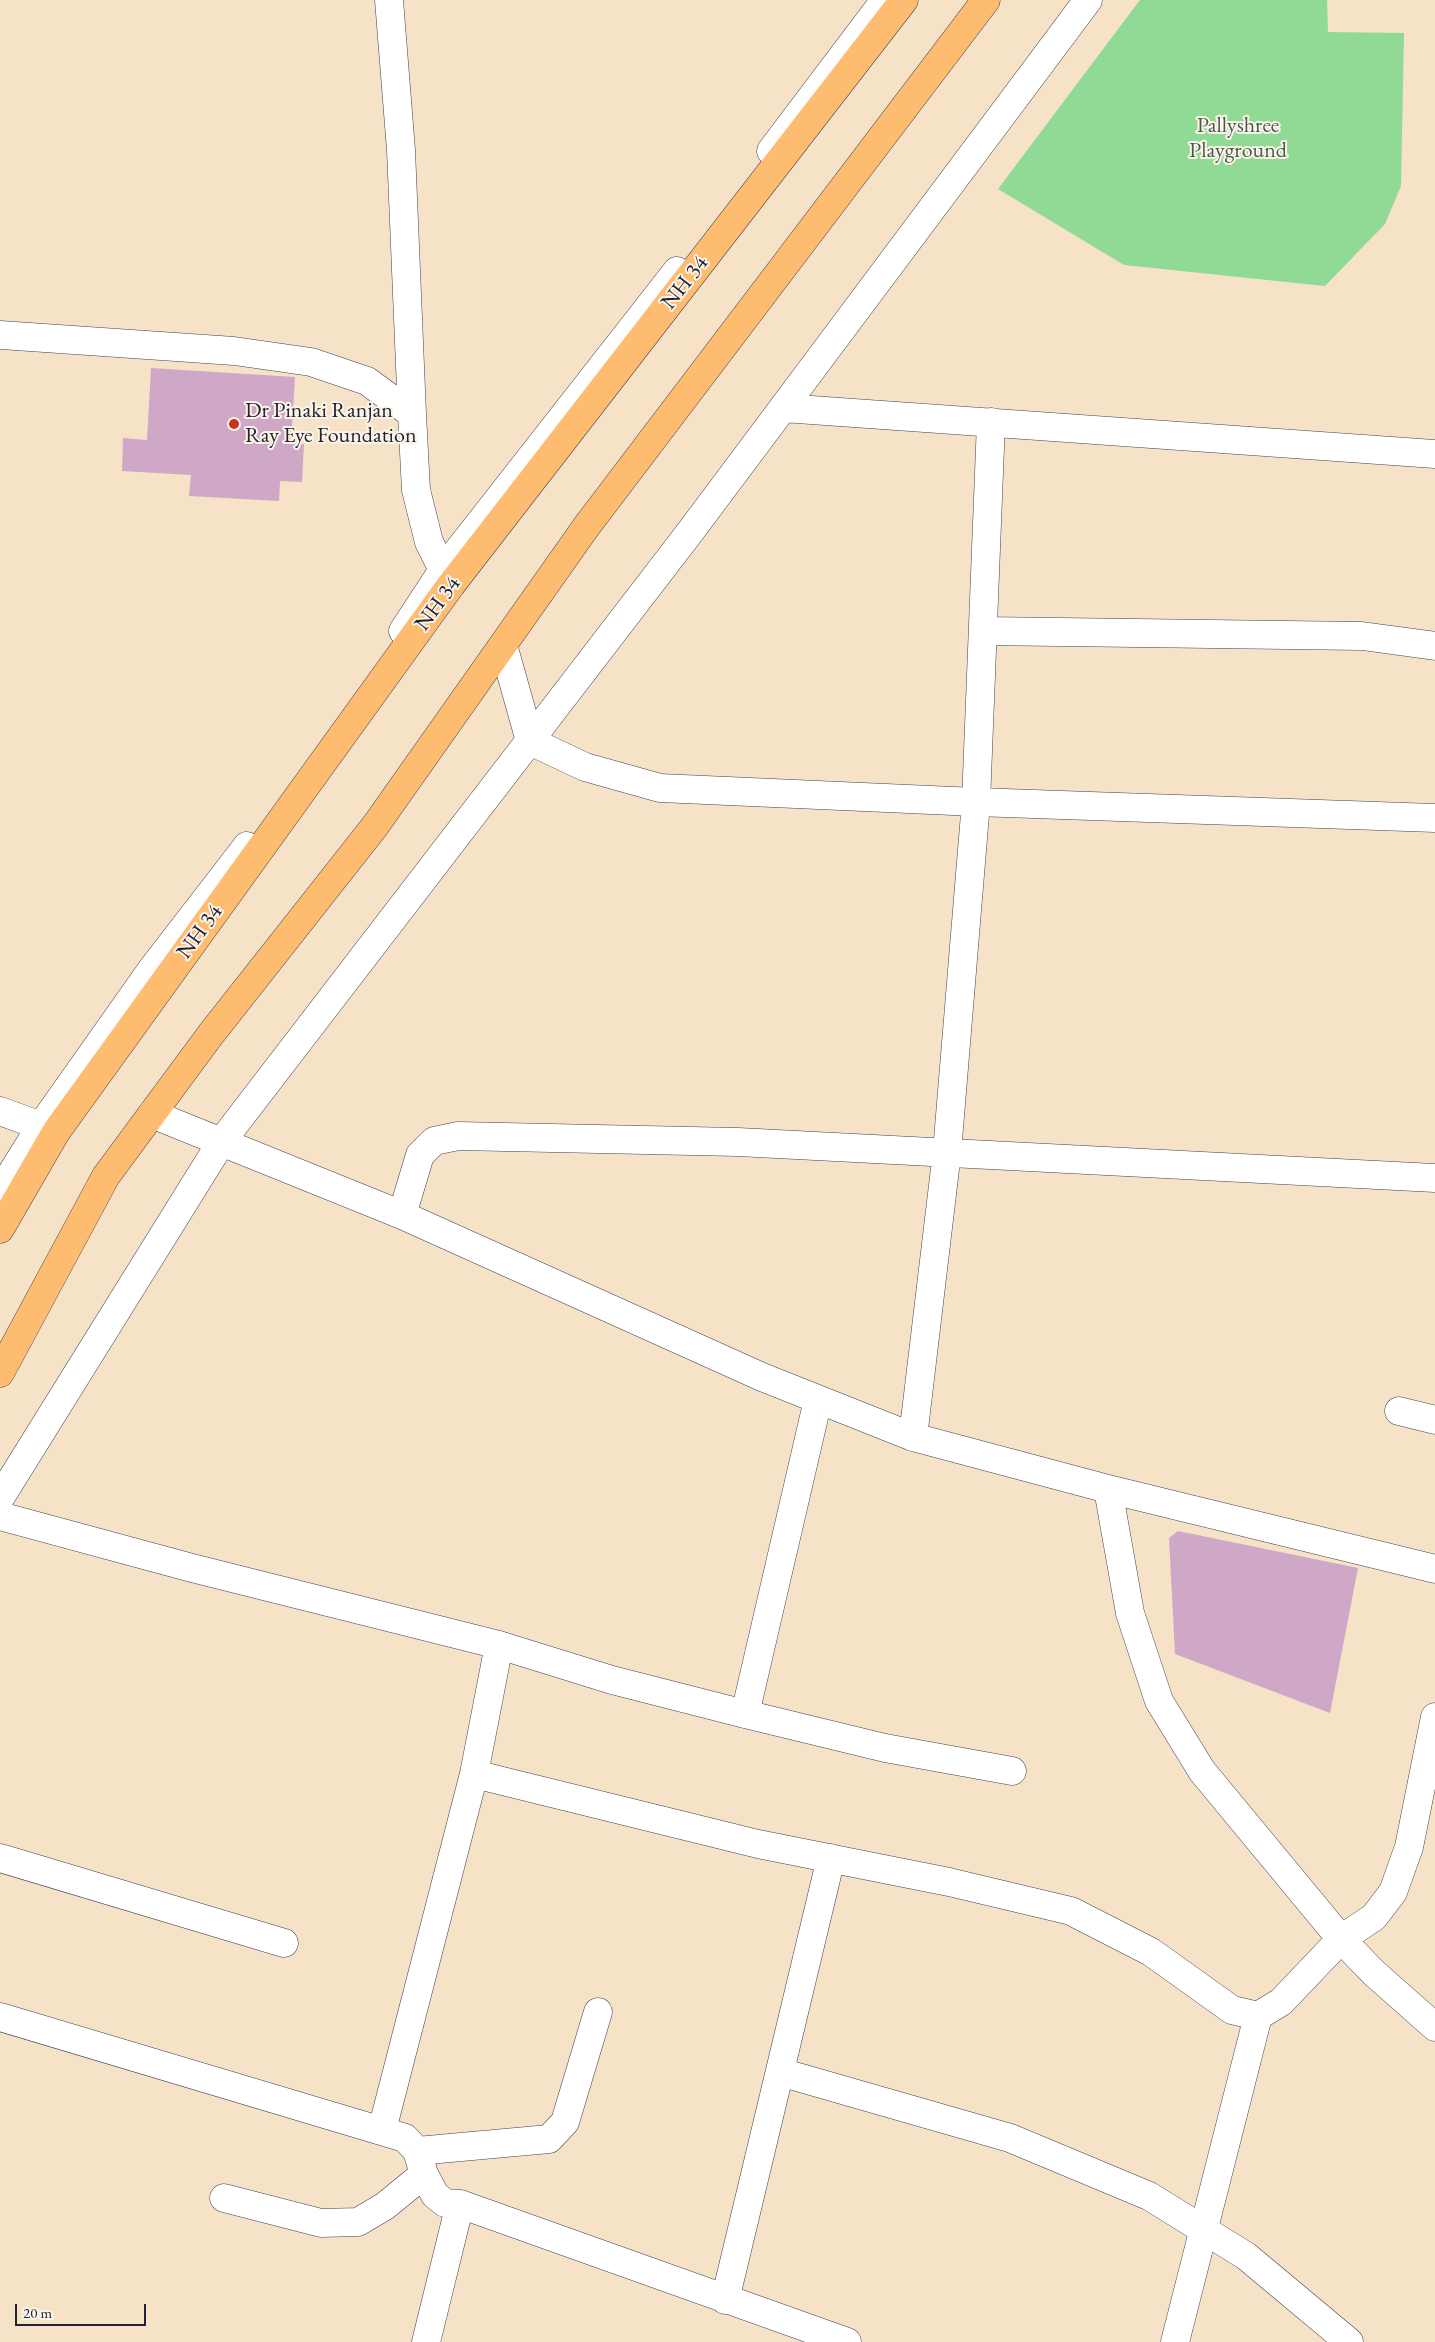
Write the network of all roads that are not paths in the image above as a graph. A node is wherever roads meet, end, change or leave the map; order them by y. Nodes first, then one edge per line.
1 (389, 0) edge
2 (885, 0) edge
3 (904, 0) edge
4 (986, 0) edge
5 (1088, 0) edge
6 (0, 335) edge
7 (783, 408) junction
8 (412, 414) junction
9 (991, 422) junction
10 (1435, 454) edge
11 (443, 570) junction
12 (984, 631) junction
13 (503, 645) junction
14 (1435, 646) edge
15 (530, 741) junction
16 (976, 802) junction
17 (1435, 818) edge
18 (0, 1111) edge
19 (152, 1114) junction
20 (41, 1126) junction
21 (222, 1142) junction
22 (947, 1152) junction
23 (1435, 1178) edge
24 (0, 1192) edge
25 (402, 1214) junction
26 (0, 1229) edge
27 (0, 1373) edge
28 (818, 1400) junction
29 (1398, 1411) dead end
30 (1435, 1420) edge
31 (913, 1437) junction
32 (1108, 1489) junction
33 (0, 1498) edge
34 (0, 1516) edge
35 (1435, 1569) edge
36 (499, 1645) junction
37 (745, 1714) junction
38 (1435, 1717) edge
39 (1012, 1771) dead end
40 (474, 1774) junction
41 (0, 1858) edge
42 (831, 1858) junction
43 (1341, 1939) junction
44 (284, 1943) dead end
45 (598, 2012) dead end
46 (1258, 2016) junction
47 (0, 2017) edge
48 (1435, 2027) edge
49 (780, 2072) junction
50 (382, 2130) junction
51 (420, 2163) junction
52 (224, 2198) dead end
53 (460, 2204) junction
54 (1204, 2230) junction
55 (725, 2300) junction
56 (426, 2342) edge
57 (847, 2342) edge
58 (1175, 2342) edge
59 (1349, 2342) edge

1 - 8 street
2 - 11 street
3 - 26 main road, NH 34
4 - 13 main road
5 - 7 street
6 - 8 street
7 - 9 street
7 - 15 street
8 - 11 street
9 - 10 street
9 - 12 street
11 - 20 street
12 - 14 street
12 - 16 street
13 - 15 street
13 - 19 main road
15 - 16 street
15 - 21 street
16 - 17 street
16 - 22 street
18 - 20 street
19 - 21 street
19 - 27 main road
20 - 24 street
21 - 25 street
21 - 33 street
22 - 23 street
22 - 25 street
22 - 31 street
25 - 28 street
28 - 31 street
28 - 37 street
29 - 30 street
31 - 32 street
32 - 35 street
32 - 43 street
34 - 36 street
36 - 37 street
36 - 40 street
37 - 39 street
38 - 43 street
40 - 42 street
40 - 50 street
41 - 44 street
42 - 46 street
42 - 49 street
43 - 46 street
43 - 48 street
45 - 51 street
46 - 54 street
47 - 50 street
49 - 54 street
49 - 55 street
50 - 51 street
51 - 52 street
51 - 53 street
53 - 55 street
53 - 56 street
54 - 58 street
54 - 59 street
55 - 57 street

